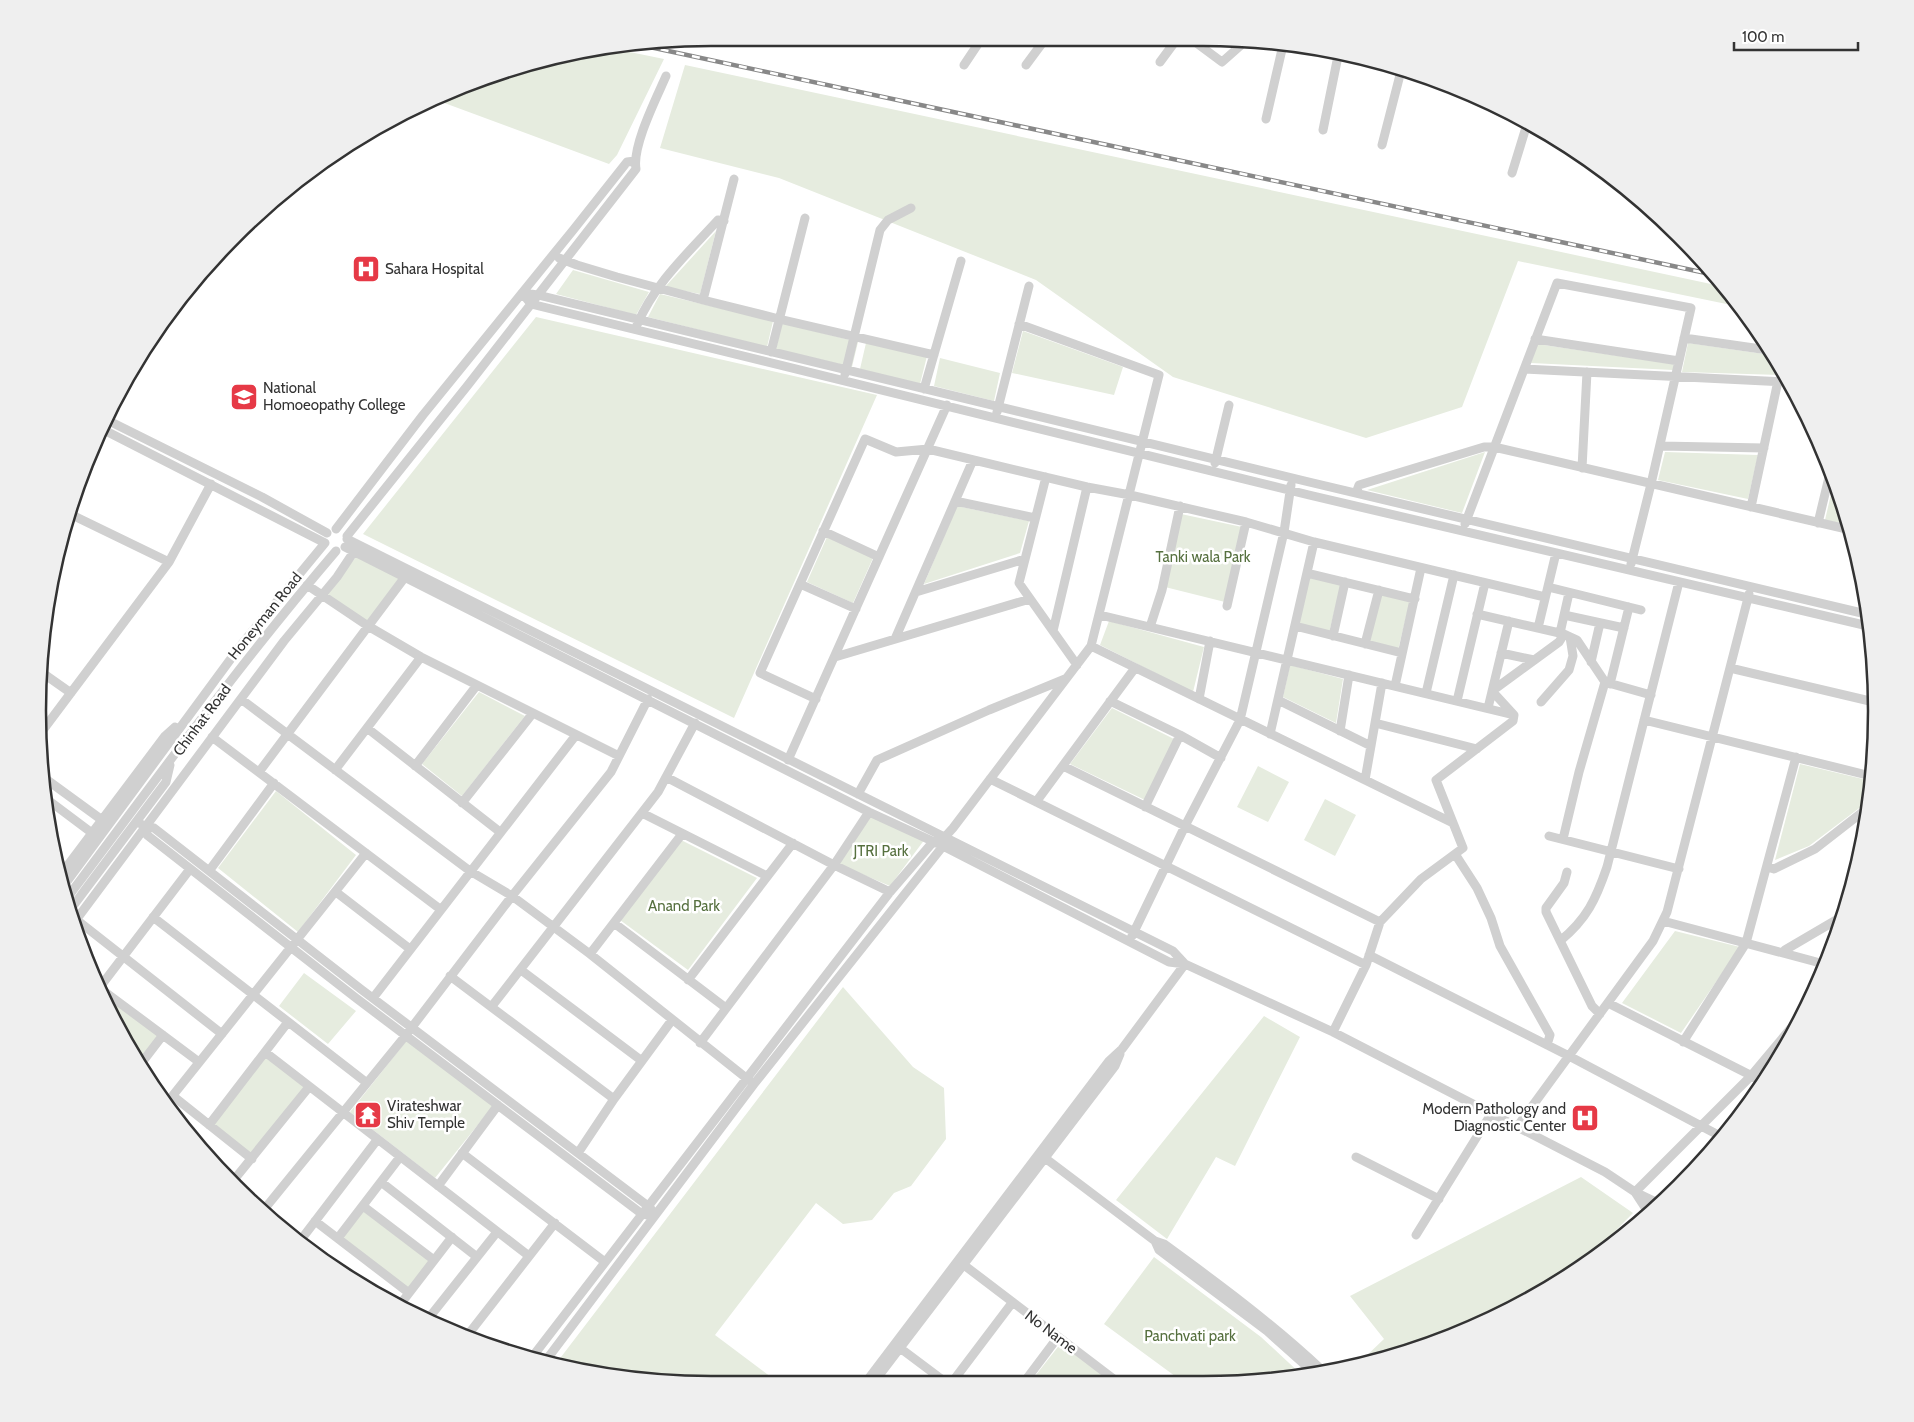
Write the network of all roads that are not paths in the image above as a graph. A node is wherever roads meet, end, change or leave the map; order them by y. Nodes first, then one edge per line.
1 (977, 46) edge
2 (1040, 46) edge
3 (1172, 46) edge
4 (1200, 46) edge
5 (1238, 48) edge
6 (1281, 51) edge
7 (1337, 60) edge
8 (1160, 62) dead end
9 (964, 65) dead end
10 (1026, 65) dead end
11 (666, 76) dead end
12 (1400, 77) edge
13 (1266, 119) dead end
14 (1524, 129) edge
15 (1323, 130) dead end
16 (1382, 145) dead end
17 (635, 161) junction
18 (1512, 173) dead end
19 (734, 179) dead end
20 (911, 208) dead end
21 (805, 218) dead end
22 (724, 221) junction
23 (554, 254) junction
24 (564, 261) junction
25 (961, 261) dead end
26 (1028, 286) dead end
27 (657, 288) junction
28 (522, 293) junction
29 (538, 295) junction
30 (703, 300) junction
31 (531, 304) junction
32 (779, 319) junction
33 (639, 320) junction
34 (1019, 324) junction
35 (635, 329) junction
36 (854, 336) junction
37 (1684, 338) junction
38 (1535, 339) junction
39 (1760, 349) edge
40 (771, 352) junction
41 (934, 355) junction
42 (1679, 361) junction
43 (1524, 369) junction
44 (1587, 372) junction
45 (844, 375) junction
46 (1675, 376) junction
47 (1780, 381) edge
48 (1783, 387) edge
49 (924, 389) junction
50 (947, 405) junction
51 (1228, 405) dead end
52 (999, 407) junction
53 (996, 417) junction
54 (112, 423) edge
55 (108, 432) edge
56 (1143, 442) junction
57 (1660, 446) junction
58 (1494, 448) junction
59 (1764, 448) junction
60 (928, 449) junction
61 (1140, 453) junction
62 (1216, 459) junction
63 (973, 460) junction
64 (1582, 468) junction
65 (1213, 471) junction
66 (1046, 478) junction
67 (1293, 478) junction
68 (211, 484) junction
69 (1651, 484) junction
70 (1086, 488) junction
71 (1290, 490) junction
72 (1829, 490) edge
73 (1356, 493) junction
74 (1130, 495) junction
75 (956, 501) junction
76 (1180, 506) junction
77 (1751, 507) junction
78 (76, 518) edge
79 (1035, 518) junction
80 (1467, 519) junction
81 (1246, 522) junction
82 (1818, 523) junction
83 (1842, 528) edge
84 (331, 531) junction
85 (823, 531) junction
86 (1462, 531) junction
87 (1284, 532) junction
88 (346, 541) junction
89 (1314, 542) junction
90 (325, 543) junction
91 (356, 548) junction
92 (336, 551) junction
93 (1556, 553) junction
94 (879, 557) junction
95 (1025, 559) junction
96 (1632, 559) junction
97 (169, 562) junction
98 (1422, 568) junction
99 (1629, 570) junction
100 (1307, 573) junction
101 (1454, 575) junction
102 (405, 577) junction
103 (1345, 582) junction
104 (1679, 582) junction
105 (1485, 583) junction
106 (800, 584) junction
107 (307, 585) junction
108 (1751, 587) junction
109 (1548, 588) junction
110 (1379, 590) junction
111 (916, 592) junction
112 (1569, 593) junction
113 (322, 594) junction
114 (1545, 597) junction
115 (1415, 598) junction
116 (1748, 598) junction
117 (1030, 599) junction
118 (1227, 606) dead end
119 (1629, 607) junction
120 (856, 609) junction
121 (1641, 610) dead end
122 (1860, 613) edge
123 (1478, 614) junction
124 (1100, 615) junction
125 (1564, 615) junction
126 (1509, 621) junction
127 (1600, 623) junction
128 (1862, 625) edge
129 (368, 626) junction
130 (1295, 626) junction
131 (1150, 627) junction
132 (1538, 628) junction
133 (1624, 628) junction
134 (1053, 631) junction
135 (1565, 635) junction
136 (1332, 636) junction
137 (895, 639) junction
138 (1210, 641) junction
139 (1366, 644) junction
140 (1091, 646) junction
141 (1256, 653) junction
142 (1402, 653) junction
143 (1501, 653) junction
144 (421, 657) junction
145 (835, 657) junction
146 (1287, 660) junction
147 (1534, 660) junction
148 (1591, 662) junction
149 (1077, 665) junction
150 (1135, 668) junction
151 (1730, 668) junction
152 (1348, 675) junction
153 (48, 677) edge
154 (1065, 679) junction
155 (1382, 683) junction
156 (1607, 683) junction
157 (477, 685) junction
158 (1395, 686) junction
159 (1492, 691) junction
160 (71, 693) junction
161 (1426, 694) junction
162 (1650, 695) junction
163 (241, 698) junction
164 (648, 699) junction
165 (816, 699) junction
166 (1199, 699) junction
167 (1278, 700) junction
168 (1868, 700) edge
169 (1110, 701) junction
170 (1457, 701) junction
171 (1541, 702) dead end
172 (1488, 708) junction
173 (533, 713) junction
174 (1514, 715) junction
175 (188, 716) junction
176 (1240, 720) junction
177 (1644, 720) junction
178 (695, 723) junction
179 (1375, 723) junction
180 (47, 725) edge
181 (367, 728) junction
182 (1340, 730) junction
183 (287, 734) junction
184 (1270, 734) junction
185 (576, 735) junction
186 (1180, 735) junction
187 (212, 736) junction
188 (1713, 736) junction
189 (1371, 746) junction
190 (1477, 748) junction
191 (620, 756) junction
192 (1796, 757) junction
193 (1221, 758) junction
194 (172, 760) junction
195 (788, 760) junction
196 (415, 766) junction
197 (1063, 766) junction
198 (336, 770) junction
199 (259, 772) junction
200 (1864, 774) edge
201 (666, 777) junction
202 (181, 779) junction
203 (990, 779) junction
204 (1365, 780) junction
205 (166, 782) junction
206 (51, 783) edge
207 (274, 783) junction
208 (858, 794) junction
209 (462, 802) junction
210 (1036, 802) junction
211 (53, 804) edge
212 (1145, 806) junction
213 (869, 812) junction
214 (642, 813) junction
215 (1859, 815) edge
216 (102, 820) junction
217 (137, 821) junction
218 (1453, 822) junction
219 (1185, 826) junction
220 (145, 828) junction
221 (500, 832) junction
222 (92, 833) junction
223 (682, 834) junction
224 (1549, 836) dead end
225 (1563, 839) junction
226 (933, 842) junction
227 (943, 842) junction
228 (793, 843) junction
229 (1611, 852) junction
230 (366, 853) junction
231 (1455, 854) junction
232 (834, 865) junction
233 (1165, 866) junction
234 (1767, 867) junction
235 (66, 868) edge
236 (190, 869) junction
237 (1679, 869) junction
238 (209, 871) junction
239 (470, 871) junction
240 (1567, 872) dead end
241 (767, 876) junction
242 (68, 880) edge
243 (336, 892) junction
244 (890, 892) junction
245 (72, 893) edge
246 (512, 896) junction
247 (75, 903) edge
248 (440, 909) junction
249 (78, 913) edge
250 (153, 917) junction
251 (1663, 921) junction
252 (1380, 922) junction
253 (1833, 922) edge
254 (614, 923) junction
255 (83, 927) edge
256 (553, 928) junction
257 (1134, 932) junction
258 (297, 940) junction
259 (1560, 941) junction
260 (1130, 942) junction
261 (1746, 943) junction
262 (291, 947) junction
263 (410, 949) junction
264 (1784, 953) junction
265 (590, 954) junction
266 (1369, 955) junction
267 (123, 956) junction
268 (1818, 963) edge
269 (1185, 964) junction
270 (1366, 965) junction
271 (521, 970) junction
272 (450, 976) junction
273 (688, 980) junction
274 (105, 982) edge
275 (254, 995) junction
276 (111, 996) edge
277 (373, 998) junction
278 (1608, 1002) junction
279 (492, 1006) junction
280 (726, 1008) junction
281 (1600, 1014) junction
282 (672, 1020) junction
283 (288, 1022) junction
284 (412, 1026) junction
285 (1333, 1032) junction
286 (222, 1034) junction
287 (162, 1035) junction
288 (406, 1035) junction
289 (1780, 1041) edge
290 (1683, 1042) junction
291 (700, 1043) junction
292 (1547, 1045) junction
293 (265, 1052) junction
294 (448, 1053) junction
295 (1569, 1056) junction
296 (145, 1059) edge
297 (642, 1061) junction
298 (200, 1062) junction
299 (454, 1072) junction
300 (1751, 1076) junction
301 (746, 1078) junction
302 (1757, 1079) edge
303 (367, 1083) junction
304 (754, 1084) junction
305 (309, 1087) junction
306 (173, 1096) joint
307 (614, 1099) junction
308 (498, 1105) junction
309 (343, 1113) junction
310 (1490, 1114) junction
311 (209, 1125) junction
312 (1701, 1126) junction
313 (1517, 1127) junction
314 (1716, 1134) edge
315 (377, 1140) junction
316 (462, 1153) junction
317 (578, 1154) junction
318 (1042, 1156) junction
319 (400, 1157) junction
320 (1356, 1157) dead end
321 (252, 1159) junction
322 (237, 1177) edge
323 (381, 1182) junction
324 (438, 1186) junction
325 (1635, 1192) junction
326 (1439, 1199) junction
327 (1652, 1200) edge
328 (267, 1206) edge
329 (363, 1206) junction
330 (648, 1206) junction
331 (1645, 1207) edge
332 (642, 1214) junction
333 (655, 1216) junction
334 (315, 1221) junction
335 (554, 1224) junction
336 (497, 1232) junction
337 (304, 1236) edge
338 (1416, 1236) dead end
339 (452, 1237) junction
340 (338, 1238) junction
341 (1155, 1241) junction
342 (529, 1256) junction
343 (477, 1257) junction
344 (434, 1260) junction
345 (605, 1262) junction
346 (960, 1263) junction
347 (410, 1292) junction
348 (404, 1300) edge
349 (1012, 1303) junction
350 (432, 1314) edge
351 (471, 1330) edge
352 (1058, 1337) junction
353 (897, 1346) junction
354 (536, 1352) edge
355 (550, 1356) edge
356 (1317, 1366) edge
357 (1308, 1367) edge
358 (871, 1376) edge
359 (878, 1376) edge
360 (937, 1376) edge
361 (958, 1376) edge
362 (1028, 1376) edge
363 (1109, 1376) edge

1 - 9 street
2 - 10 street
3 - 8 street
4 - 5 street
6 - 13 street
7 - 15 street
11 - 17 street
12 - 16 street
14 - 18 street
17 - 23 street
17 - 24 street
19 - 22 street
20 - 36 street
21 - 32 street
22 - 27 street
22 - 30 street
23 - 24 street
23 - 28 street
24 - 27 street
24 - 29 street
25 - 41 street
26 - 34 street
27 - 30 street
27 - 33 street
28 - 29 street
28 - 31 street
28 - 84 street
29 - 31 street
29 - 33 street
30 - 32 street
31 - 35 street
31 - 88 street
32 - 36 street
32 - 40 street
33 - 35 street
33 - 40 street
34 - 52 street
34 - 56 street
35 - 45 street
36 - 41 street
36 - 45 street
37 - 38 street
37 - 39 street
37 - 42 street
38 - 42 street
38 - 43 street
40 - 45 street
41 - 49 street
42 - 46 street
43 - 44 street
43 - 58 street
44 - 46 street
44 - 64 street
45 - 49 street
45 - 50 street
46 - 47 street
46 - 57 street
48 - 59 street
49 - 52 street
50 - 53 street
50 - 60 street
51 - 62 street
52 - 53 street
52 - 56 street
53 - 61 street
54 - 84 street
55 - 68 street
56 - 61 street
56 - 62 street
57 - 59 street
57 - 69 street
58 - 64 street
58 - 73 street
58 - 80 street
59 - 77 street
60 - 63 street
60 - 85 street
60 - 94 street
61 - 65 street
61 - 74 street
62 - 65 street
62 - 67 street
63 - 66 street
63 - 75 street
64 - 69 street
65 - 71 street
66 - 70 street
66 - 79 street
67 - 71 street
67 - 73 street
68 - 90 street
68 - 97 street
69 - 77 street
69 - 96 street
70 - 74 street
70 - 134 street
71 - 86 street
71 - 87 street
72 - 82 street
73 - 80 street
74 - 76 street
74 - 124 street
75 - 79 street
75 - 111 street
76 - 81 street
76 - 131 street
77 - 82 street
78 - 97 street
79 - 95 street
80 - 86 street
80 - 96 street
81 - 87 street
81 - 118 street
82 - 83 street
84 - 88 street
84 - 90 street
85 - 94 street
85 - 106 street
86 - 93 street
87 - 89 street
87 - 141 street
88 - 91 street
88 - 92 street
89 - 98 street
89 - 100 street
90 - 92 street
90 - 175 street, Honeyman Road
91 - 102 street
91 - 113 street
91 - 195 street
92 - 107 street, Chinhat Road
93 - 99 street
93 - 109 street
94 - 120 street
95 - 111 street
95 - 117 street
96 - 99 street
96 - 108 street
97 - 160 street
98 - 101 street
98 - 115 street
99 - 104 street
100 - 103 street
100 - 130 street
101 - 105 street
101 - 161 street
102 - 129 street
102 - 164 street
103 - 110 street
103 - 136 street
104 - 116 street
104 - 162 street
105 - 114 street
105 - 123 street
106 - 120 street
106 - 165 street
107 - 113 street
107 - 194 street, Chinhat Road
108 - 116 street
108 - 122 street
109 - 112 street
109 - 114 street
110 - 115 street
110 - 139 street
111 - 137 street
112 - 119 street
112 - 125 street
113 - 129 street
113 - 163 street
114 - 132 street
115 - 142 street
116 - 128 street
116 - 151 street
117 - 134 street
117 - 137 street
119 - 121 street
119 - 133 street
120 - 145 street
123 - 126 street
123 - 170 street
124 - 131 street
124 - 140 street
125 - 127 street
125 - 135 street
126 - 132 street
126 - 143 street
127 - 133 street
127 - 148 street
129 - 144 street
129 - 183 street
130 - 136 street
130 - 146 street
131 - 138 street
132 - 135 street
133 - 156 street
134 - 149 street
135 - 147 street
135 - 148 street
135 - 171 street
136 - 139 street
137 - 145 street
138 - 141 street
138 - 166 street
139 - 142 street
140 - 149 street
140 - 150 street
141 - 146 street
141 - 176 street
142 - 158 street
143 - 147 street
143 - 159 street
144 - 157 street
144 - 181 street
145 - 165 street
146 - 152 street
146 - 167 street
147 - 159 street
148 - 156 street
149 - 154 street
150 - 166 street
150 - 169 street
151 - 168 street
151 - 188 street
152 - 155 street
152 - 182 street
153 - 160 street
154 - 203 street
154 - 208 street
155 - 158 street
155 - 179 street
156 - 162 street
156 - 225 street
157 - 173 street
157 - 196 street
158 - 161 street
159 - 172 street
159 - 174 street
160 - 180 street
161 - 170 street
162 - 177 street
163 - 183 street
163 - 187 street
164 - 178 street
164 - 191 street
165 - 195 street
166 - 176 street
167 - 182 street
167 - 184 street
169 - 186 street
169 - 197 street
170 - 172 street
172 - 174 street
173 - 185 street
173 - 209 street
174 - 190 street
175 - 216 street
175 - 242 street, Honeyman Road
176 - 184 street
176 - 193 street
177 - 188 street
177 - 229 street
178 - 201 street
178 - 213 street
179 - 189 street
179 - 190 street
181 - 196 street
181 - 198 street
182 - 189 street
183 - 198 street
183 - 199 street
184 - 204 street
185 - 191 street
185 - 221 street
186 - 193 street
186 - 212 street
187 - 199 street
187 - 202 street
188 - 192 street
188 - 237 street
189 - 204 street
190 - 218 street
191 - 246 street
192 - 200 street
192 - 234 street
193 - 219 street
194 - 205 street
194 - 245 street, Chinhat Road
195 - 208 street
196 - 209 street
197 - 210 street
197 - 212 street
198 - 239 street
199 - 207 street
201 - 214 street
201 - 228 street
202 - 205 street
202 - 220 street
203 - 210 street
203 - 227 street
204 - 218 street
205 - 217 street
206 - 216 street
207 - 230 street
207 - 238 street
208 - 227 street
209 - 221 street
210 - 233 street
211 - 222 street
212 - 219 street
213 - 226 street
213 - 232 street
214 - 223 street
214 - 256 street
215 - 234 street
216 - 222 street
217 - 220 street
217 - 247 street
218 - 231 street
219 - 233 street
219 - 252 street
220 - 236 street
220 - 238 street
220 - 249 street
221 - 239 street
222 - 235 street
223 - 241 street
223 - 254 street
224 - 225 street
225 - 229 street
226 - 227 street
226 - 244 street
227 - 257 street
227 - 260 street
227 - 304 street
228 - 232 street
228 - 241 street
229 - 237 street
229 - 259 street
230 - 243 street
230 - 248 street
231 - 252 street
231 - 292 street
232 - 244 street
232 - 280 street
233 - 257 street
233 - 270 street
234 - 261 street
236 - 250 street
236 - 262 street
237 - 251 street
238 - 258 street
239 - 246 street
239 - 248 street
240 - 259 street
241 - 273 street
243 - 258 street
243 - 263 street
244 - 301 street
246 - 256 street
246 - 272 street
248 - 263 street
250 - 267 street
250 - 275 street
251 - 261 street
251 - 278 street
252 - 266 street
253 - 264 street
254 - 265 street
254 - 273 street
255 - 267 street
256 - 265 street
256 - 271 street
257 - 260 street
257 - 269 street
258 - 262 street
258 - 277 street
259 - 281 street
260 - 269 street
261 - 264 street
261 - 290 street
262 - 275 street
262 - 288 street
263 - 277 street
264 - 268 street
265 - 282 street
266 - 270 street
266 - 292 street
267 - 274 street
267 - 286 street
269 - 285 street
269 - 318 street
270 - 285 street
271 - 279 street
271 - 297 street
272 - 279 street
272 - 284 street
273 - 280 street
275 - 283 street
275 - 286 street
276 - 287 street
277 - 284 street
278 - 281 street
278 - 290 street
279 - 307 street
280 - 291 street
281 - 295 street
282 - 291 street
282 - 297 street
283 - 293 street
283 - 303 street
284 - 288 street
284 - 294 street
285 - 310 street
286 - 298 street
287 - 296 street
287 - 298 street
288 - 299 street
288 - 303 street
289 - 300 street
290 - 300 street
291 - 301 street
292 - 295 street
293 - 305 street
293 - 311 street
294 - 299 street
294 - 317 street
295 - 312 street
295 - 313 street
297 - 307 street
298 - 306 street
299 - 308 street
300 - 302 street
300 - 312 street
301 - 304 street
301 - 330 street
303 - 309 street
304 - 333 street
305 - 309 street
305 - 321 street
306 - 311 street
307 - 317 street
308 - 316 street
308 - 332 street
309 - 315 street
309 - 328 street
310 - 313 street
310 - 326 street
311 - 321 street
312 - 314 street
312 - 325 street
313 - 325 street
315 - 319 street
315 - 334 street
316 - 324 street
316 - 335 street
317 - 330 street
318 - 341 street
318 - 346 street
319 - 323 street
319 - 324 street
320 - 326 street
321 - 322 street
323 - 329 street
323 - 339 street
324 - 336 street
325 - 327 street
325 - 331 street
326 - 338 street
329 - 340 street
329 - 344 street
330 - 332 street
330 - 333 street
332 - 333 street
332 - 345 street
333 - 355 street
334 - 337 street
334 - 340 street
335 - 342 street
335 - 345 street
336 - 342 street
336 - 343 street
339 - 343 street
339 - 344 street
340 - 347 street
341 - 356 street
341 - 357 street
342 - 351 street
343 - 350 street
344 - 347 street
345 - 354 street
346 - 349 street, No Name
346 - 353 street
347 - 348 street
349 - 352 street, No Name
349 - 361 street, No Name
352 - 362 street
352 - 363 street, No Name
353 - 358 street
353 - 359 street
353 - 360 street

